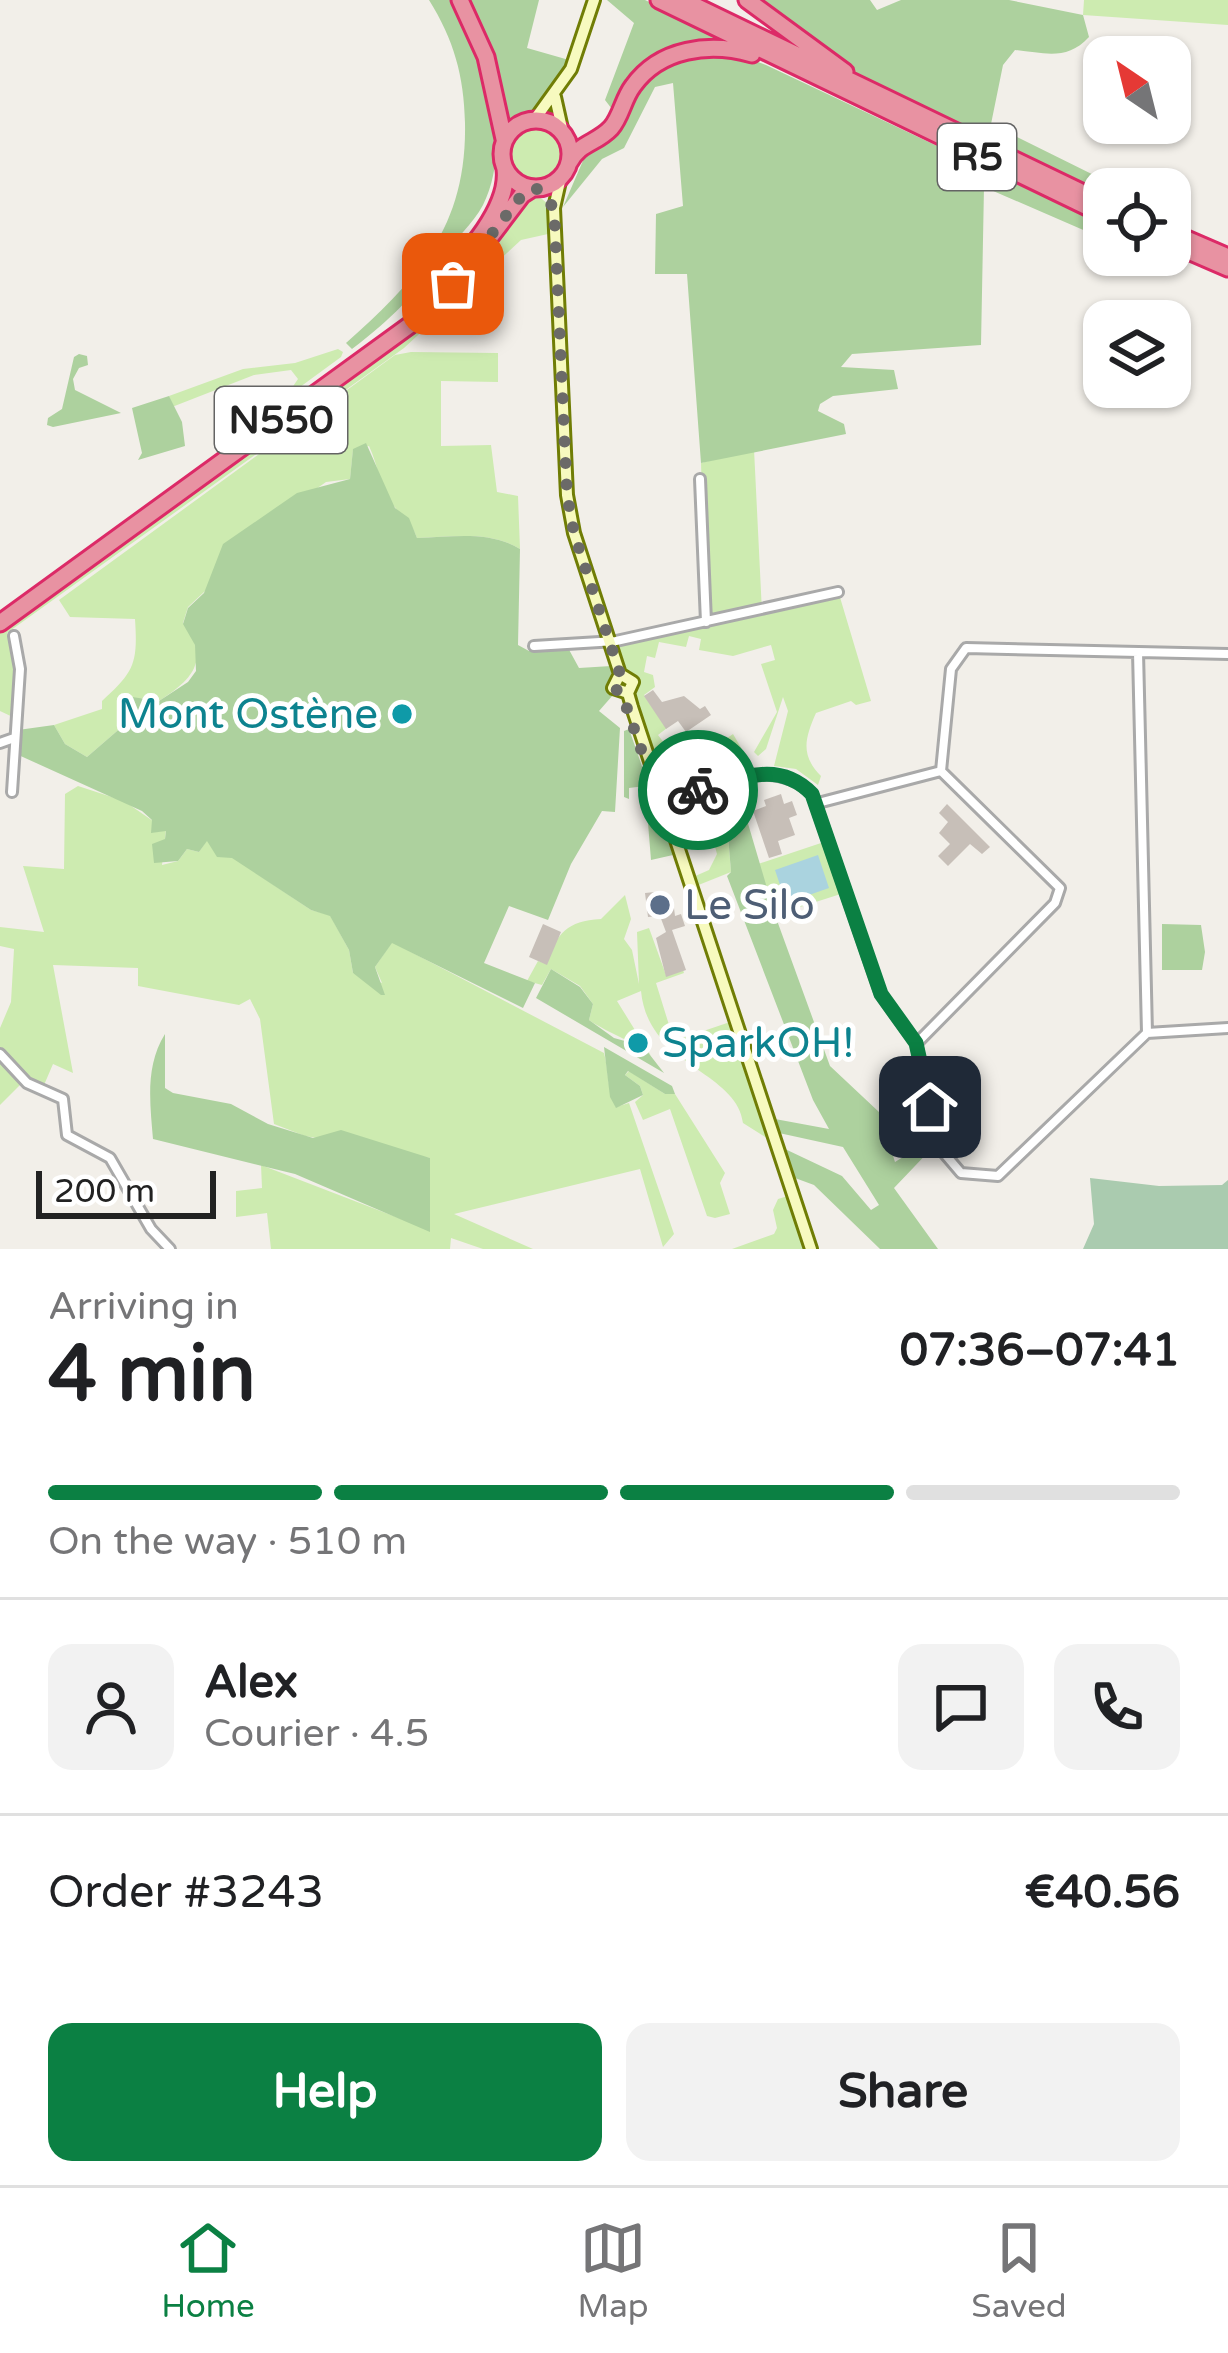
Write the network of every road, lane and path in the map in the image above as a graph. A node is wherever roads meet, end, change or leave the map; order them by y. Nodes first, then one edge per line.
1 (460, 0) edge
2 (594, 0) edge
3 (659, 0) edge
4 (683, 0) edge
5 (746, 0) edge
6 (783, 62) junction
7 (555, 97) junction
8 (897, 107) junction
9 (536, 119) junction
10 (563, 133) junction
11 (504, 141) junction
12 (505, 169) junction
13 (565, 170) junction
14 (535, 188) junction
15 (1083, 193) edge
16 (1083, 204) edge
17 (554, 208) junction
18 (1191, 241) edge
19 (1191, 252) edge
20 (1228, 257) edge
21 (1228, 268) edge
22 (700, 479) dead end
23 (838, 592) dead end
24 (0, 611) edge
25 (706, 622) junction
26 (0, 623) edge
27 (14, 636) dead end
28 (609, 640) junction
29 (534, 646) dead end
30 (1138, 652) junction
31 (1228, 654) edge
32 (16, 734) junction
33 (0, 743) edge
34 (941, 771) junction
35 (12, 792) dead end
36 (662, 800) junction
37 (818, 803) junction
38 (1228, 1028) edge
39 (1146, 1030) junction
40 (916, 1043) junction
41 (0, 1054) edge
42 (170, 1249) edge
43 (812, 1249) edge

1 - 11 highway
2 - 7 main road
3 - 6 highway, R5
4 - 8 highway, R5
5 - 8 highway
6 - 13 highway
6 - 16 highway, R5
7 - 9 main road
7 - 10 main road
8 - 15 highway, R5
9 - 10 highway
9 - 11 highway
10 - 13 highway
11 - 12 highway
12 - 14 highway
12 - 24 highway, N550
13 - 14 highway
13 - 17 main road
14 - 17 main road
14 - 26 highway, N550
17 - 28 main road
18 - 20 highway
19 - 21 highway
22 - 25 street
23 - 25 street
25 - 28 street
27 - 32 street
28 - 29 street
28 - 36 main road
30 - 31 street
30 - 34 street
30 - 39 street
32 - 33 street
32 - 35 street
34 - 37 street
34 - 40 street
36 - 37 street
36 - 43 main road
37 - 40 street
38 - 39 street
39 - 40 street
41 - 42 street

